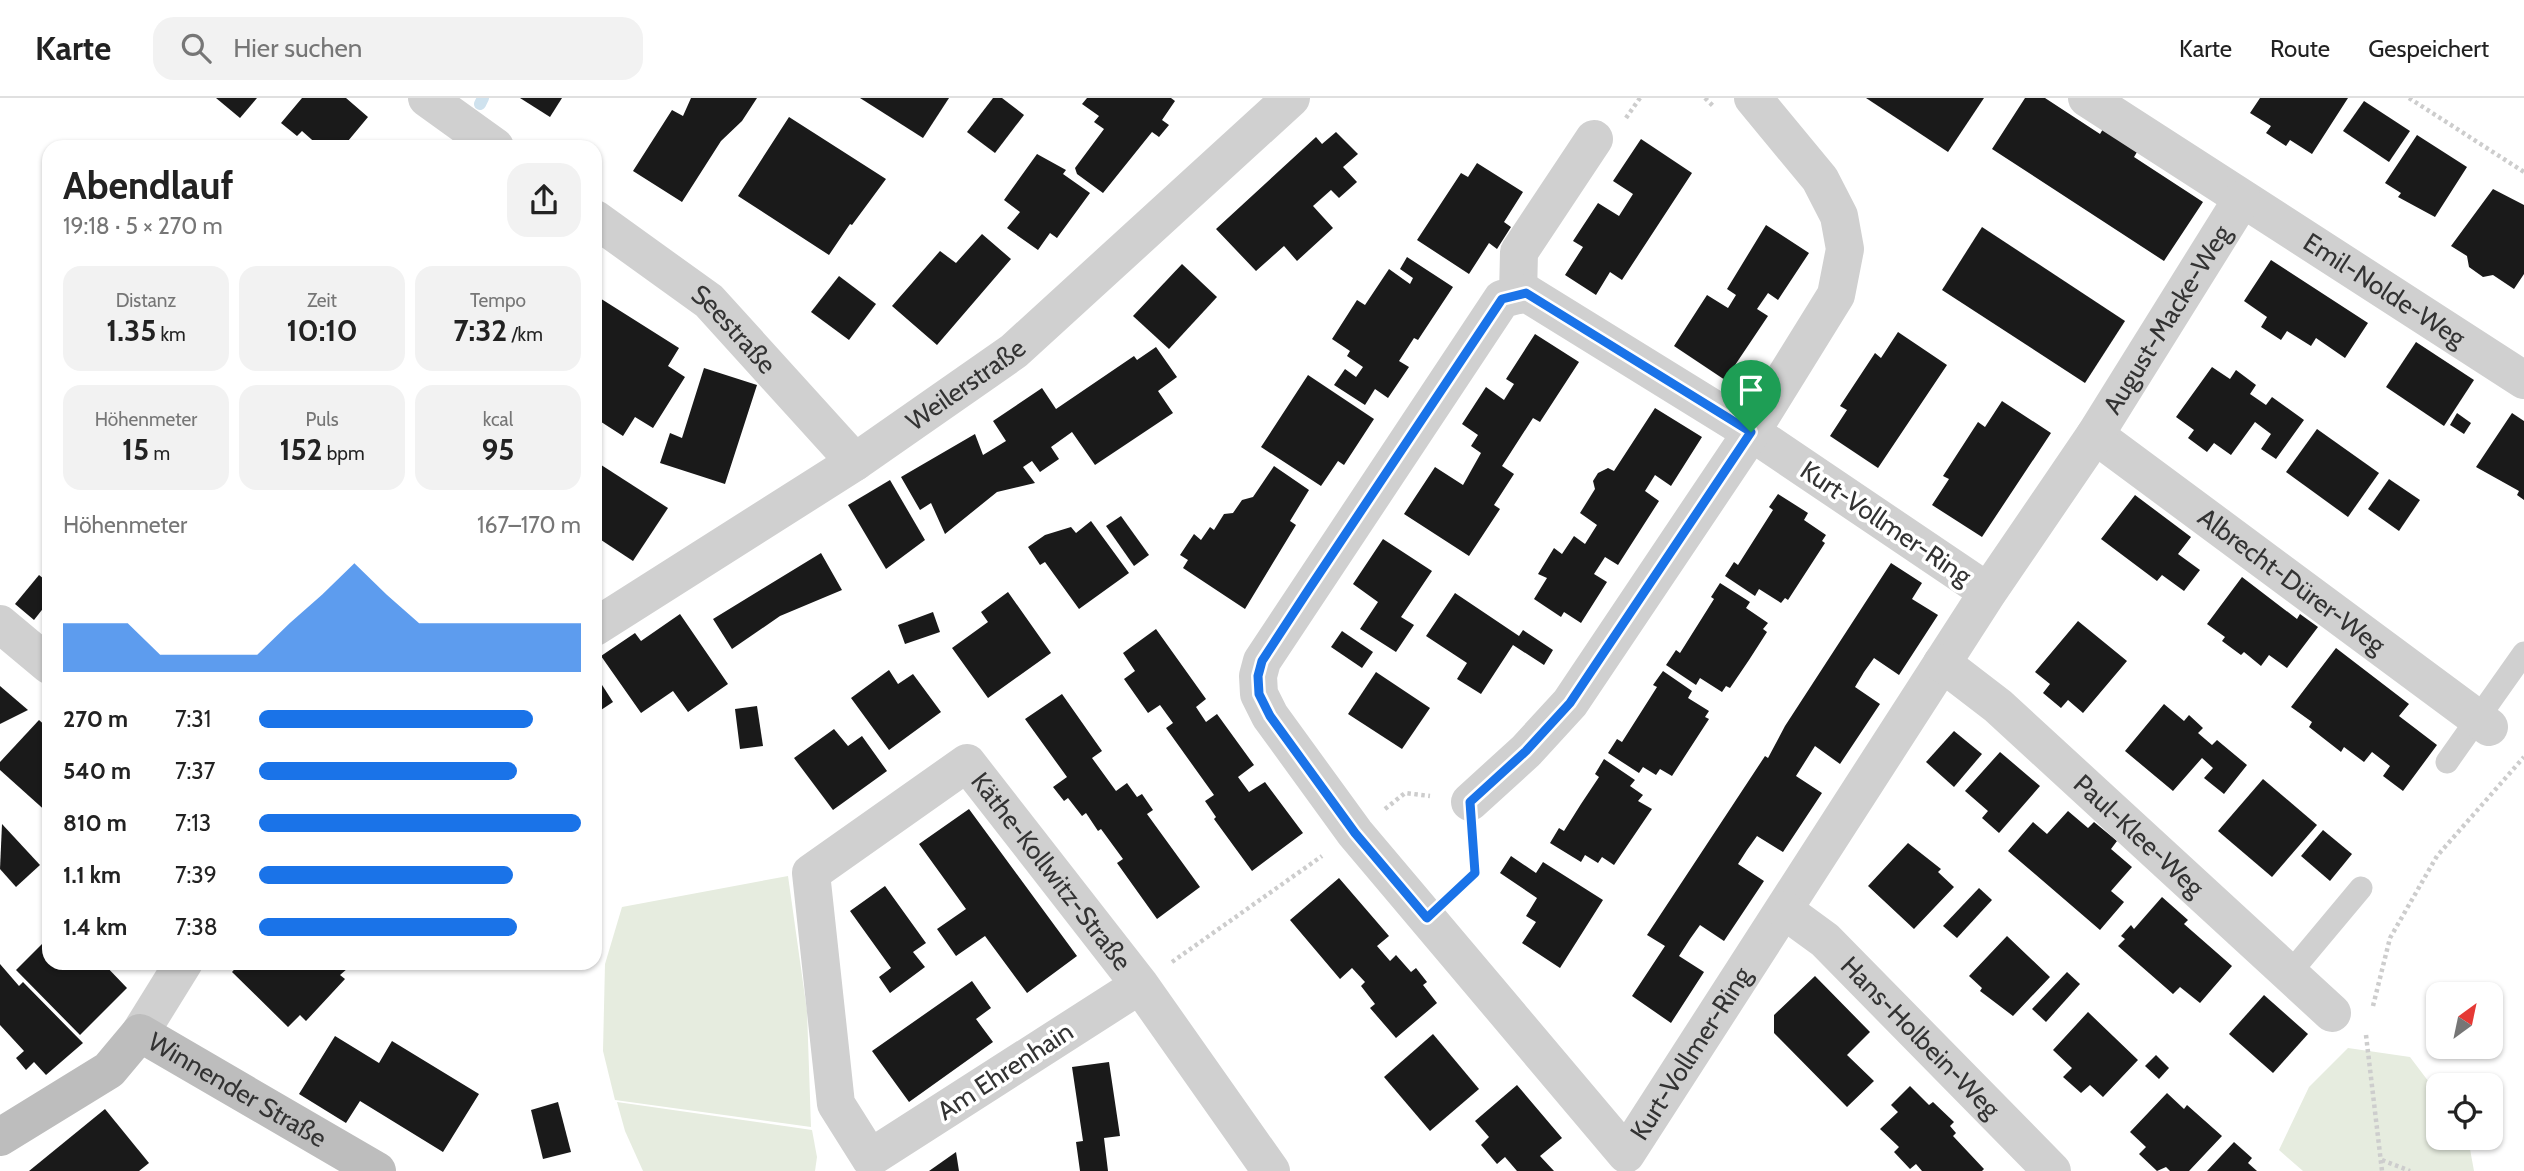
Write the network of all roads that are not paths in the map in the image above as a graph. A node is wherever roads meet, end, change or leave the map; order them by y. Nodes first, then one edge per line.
1 (427, 98) edge
2 (1291, 98) edge
3 (1753, 98) edge
4 (2087, 98) edge
5 (1594, 139) dead end
6 (485, 140) edge
7 (2242, 199) junction
8 (602, 224) edge
9 (1518, 295) junction
10 (2524, 380) edge
11 (1751, 432) junction
12 (2095, 435) junction
13 (855, 462) junction
14 (1988, 592) junction
15 (602, 619) edge
16 (0, 624) edge
17 (42, 653) edge
18 (2524, 653) edge
19 (1942, 663) junction
20 (2484, 723) junction
21 (2447, 762) dead end
22 (1470, 802) road end
23 (2361, 888) dead end
24 (1784, 910) junction
25 (179, 970) edge
26 (2289, 974) junction
27 (1140, 985) junction
28 (2332, 1013) dead end
29 (141, 1033) junction
30 (0, 1137) edge
31 (870, 1158) joint
32 (1634, 1163) edge
33 (377, 1171) edge
34 (1271, 1171) edge
35 (2052, 1171) edge

1 - 6 street
2 - 13 street, Weilerstraße
3 - 11 street
4 - 7 street, August-Macke-Weg
5 - 9 street
7 - 10 street, Emil-Nolde-Weg
7 - 12 street, August-Macke-Weg
8 - 13 street, Seestraße
9 - 11 street, Kurt-Vollmer-Ring
9 - 32 street, Kurt-Vollmer-Ring
11 - 14 street, Kurt-Vollmer-Ring
11 - 22 street
12 - 14 street, August-Macke-Weg
12 - 20 street, Albrecht-Dürer-Weg
13 - 15 street, Weilerstraße
14 - 19 street, Kurt-Vollmer-Ring
16 - 17 street
18 - 20 lane
19 - 24 street, Kurt-Vollmer-Ring
19 - 26 street, Paul-Klee-Weg
20 - 21 lane
23 - 26 lane
24 - 32 street, Kurt-Vollmer-Ring
24 - 35 street, Hans-Holbein-Weg
25 - 29 street
26 - 28 street, Paul-Klee-Weg
27 - 31 street, Am Ehrenhain
27 - 31 street, Käthe-Kollwitz-Straße
27 - 34 street, Käthe-Kollwitz-Straße
29 - 30 main road, Winnender Straße
29 - 33 main road, Winnender Straße

